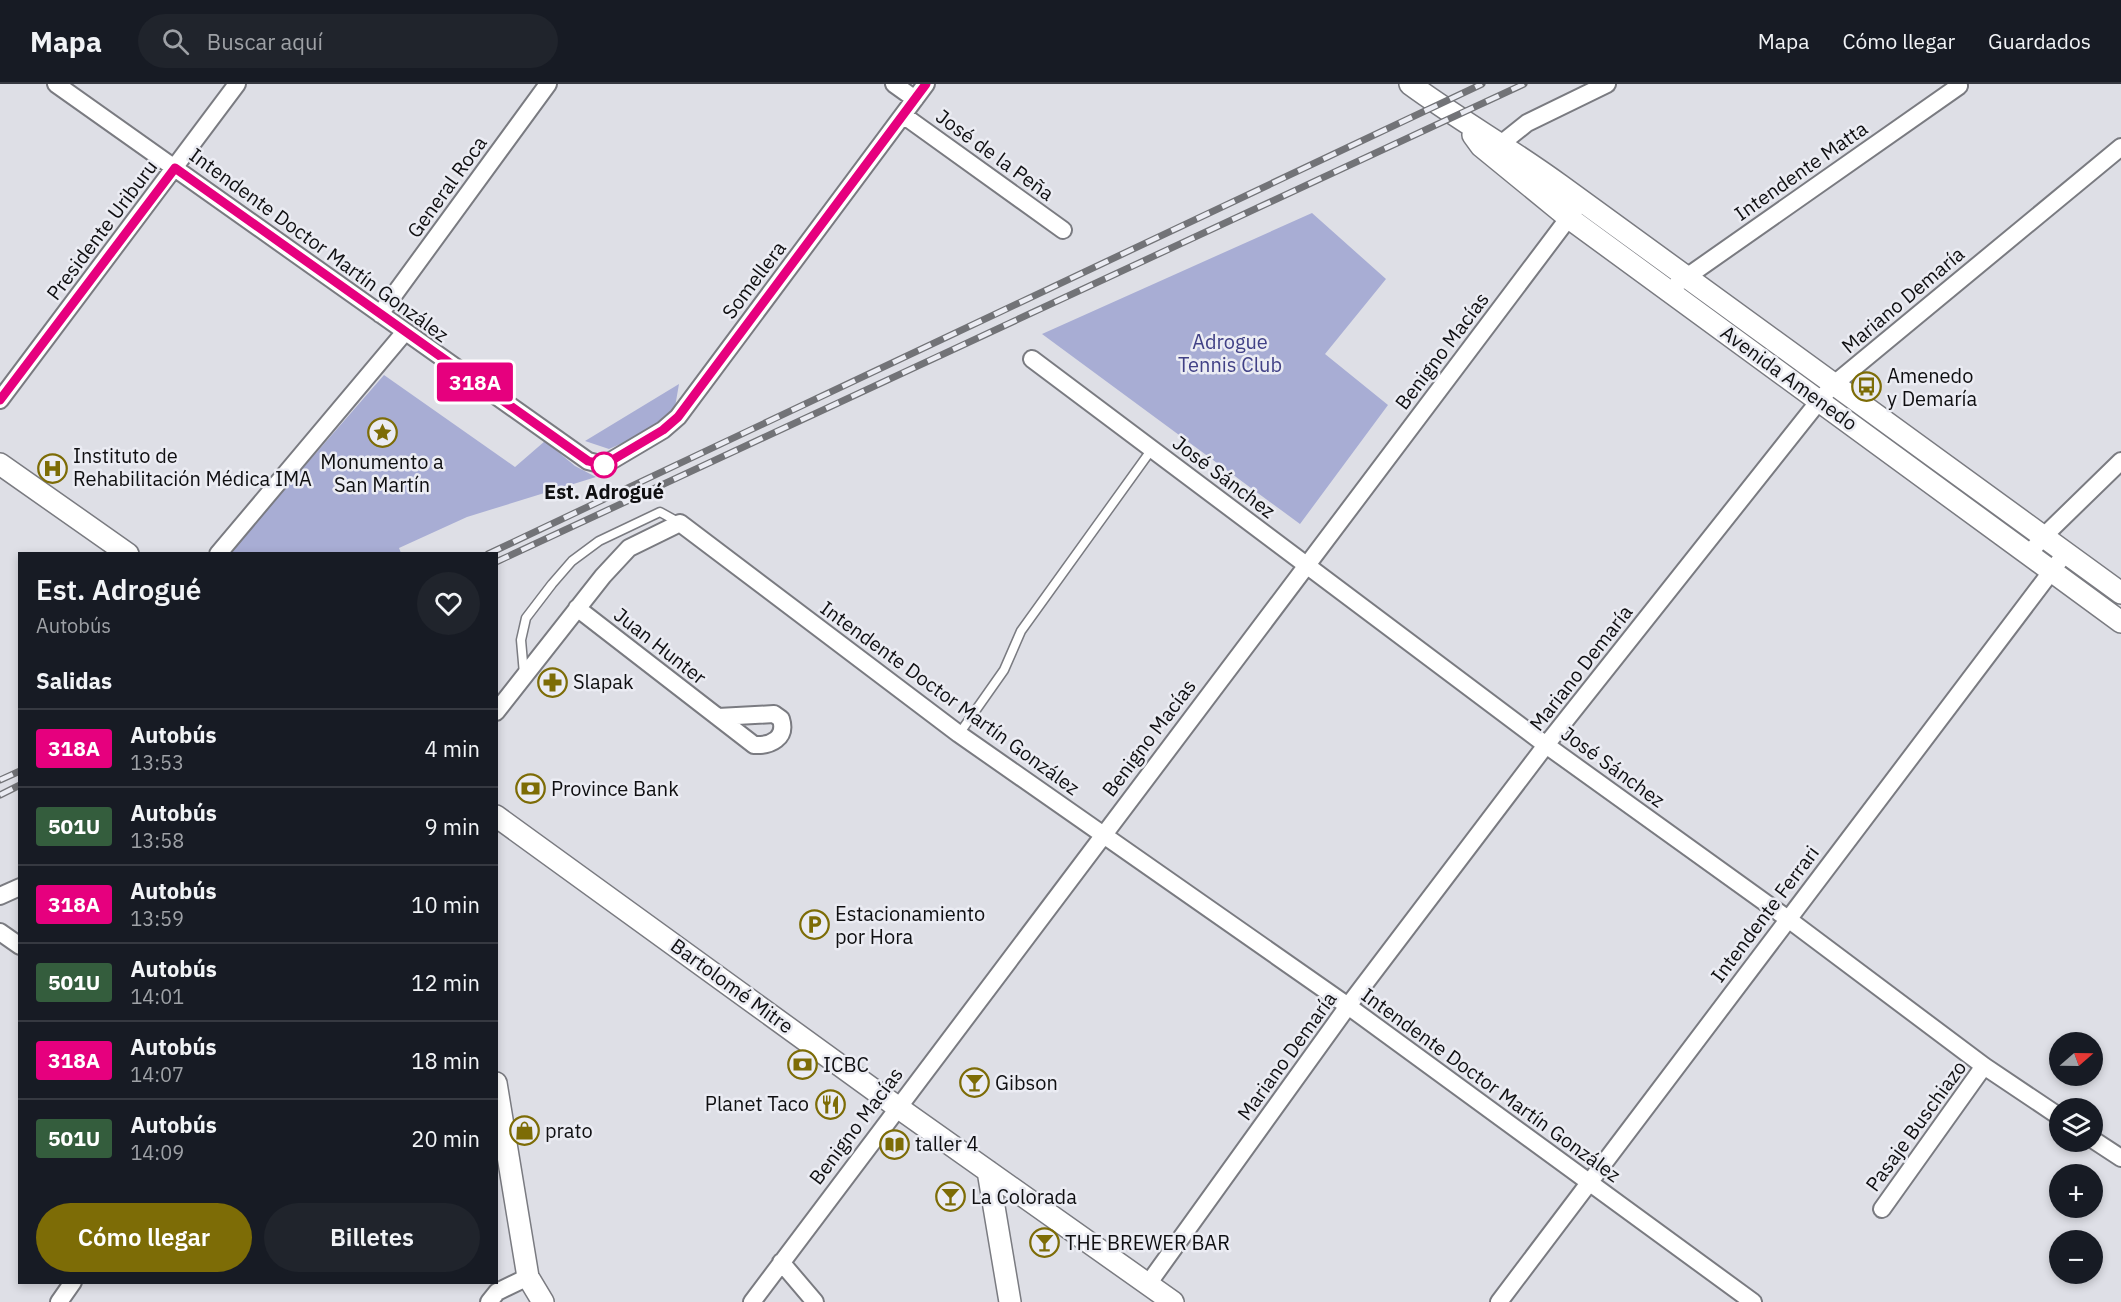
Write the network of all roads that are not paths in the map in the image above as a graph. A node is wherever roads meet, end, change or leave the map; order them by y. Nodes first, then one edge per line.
1 (56, 84) edge
2 (237, 84) edge
3 (548, 84) edge
4 (894, 84) edge
5 (926, 84) edge
6 (1607, 84) edge
7 (1416, 85) edge
8 (1959, 86) dead end
9 (915, 99) junction
10 (903, 115) junction
11 (1466, 124) junction
12 (1502, 143) junction
13 (2121, 147) edge
14 (175, 168) junction
15 (1575, 209) junction
16 (1063, 230) dead end
17 (1686, 277) junction
18 (1668, 290) junction
19 (380, 314) junction
20 (404, 333) junction
21 (1032, 359) dead end
22 (1826, 393) junction
23 (0, 400) edge
24 (1152, 449) junction
25 (588, 461) joint
26 (2121, 461) edge
27 (0, 464) edge
28 (680, 523) junction
29 (2044, 536) junction
30 (125, 552) edge
31 (220, 552) edge
32 (2066, 552) junction
33 (2029, 554) junction
34 (1306, 566) junction
35 (2050, 570) junction
36 (2121, 593) edge
37 (577, 609) junction
38 (2121, 622) edge
39 (524, 674) junction
40 (498, 709) edge
41 (718, 717) dead end
42 (958, 734) junction
43 (1546, 745) junction
44 (498, 817) edge
45 (1102, 835) junction
46 (18, 888) edge
47 (0, 896) edge
48 (1788, 919) junction
49 (0, 932) edge
50 (18, 945) edge
51 (1348, 1006) junction
52 (1984, 1066) junction
53 (498, 1095) edge
54 (896, 1106) junction
55 (2049, 1110) edge
56 (2103, 1146) edge
57 (2121, 1158) edge
58 (988, 1171) junction
59 (1589, 1184) junction
60 (1882, 1209) dead end
61 (781, 1262) junction
62 (528, 1277) junction
63 (72, 1284) edge
64 (1148, 1284) junction
65 (490, 1292) edge
66 (59, 1302) edge
67 (543, 1302) edge
68 (752, 1302) edge
69 (815, 1302) edge
70 (1010, 1302) edge
71 (1173, 1302) edge
72 (1499, 1302) edge
73 (1753, 1302) edge

1 - 14 street, Intendente Doctor Martín González
2 - 14 street, Presidente Uriburu
3 - 19 street, General Roca
4 - 9 street
5 - 9 street, Somellera
6 - 12 street
7 - 11 street, Avenida Amenedo
8 - 17 street, Intendente Matta
9 - 10 street, Somellera
10 - 16 street, José de la Peña
10 - 25 street, Somellera
11 - 12 street, Avenida Amenedo
11 - 15 street, Avenida Amenedo
12 - 15 street, Avenida Amenedo
13 - 22 street, Mariano Demaría
14 - 19 street, Intendente Doctor Martín González
14 - 23 street, Presidente Uriburu
15 - 17 street, Avenida Amenedo
15 - 18 street, Avenida Amenedo
15 - 34 street, Benigno Macías
17 - 18 street, Intendente Matta
17 - 22 street, Avenida Amenedo
18 - 22 street, Avenida Amenedo
19 - 20 street, Intendente Doctor Martín González
20 - 25 street, Intendente Doctor Martín González
20 - 31 street
21 - 24 street, José Sánchez
22 - 29 street, Avenida Amenedo
22 - 33 street, Avenida Amenedo
22 - 43 street, Mariano Demaría
24 - 34 street, José Sánchez
24 - 42 lane
26 - 29 street
27 - 30 street
28 - 37 street
28 - 39 lane
28 - 42 street, Intendente Doctor Martín González
29 - 32 street, Avenida Amenedo
29 - 33 street
32 - 35 street, Intendente Ferrari
32 - 36 street, Avenida Amenedo
33 - 35 street, Avenida Amenedo
34 - 43 street, José Sánchez
34 - 45 street, Benigno Macías
35 - 38 street, Avenida Amenedo
35 - 48 street, Intendente Ferrari
37 - 39 street
37 - 41 street, Juan Hunter
39 - 40 street
42 - 45 street, Intendente Doctor Martín González
43 - 48 street, José Sánchez
43 - 51 street, Mariano Demaría
44 - 54 street, Bartolomé Mitre
45 - 51 street, Intendente Doctor Martín González
45 - 54 street, Benigno Macías
46 - 47 street
48 - 52 street, José Sánchez
48 - 59 street, Intendente Ferrari
49 - 50 street
51 - 59 street, Intendente Doctor Martín González
51 - 64 street, Mariano Demaría
52 - 55 street, José Sánchez
52 - 60 street, Pasaje Buschiazo
53 - 62 street
54 - 58 street, Bartolomé Mitre
54 - 61 street, Benigno Macías
56 - 57 street
58 - 64 street, Bartolomé Mitre
58 - 70 street
59 - 72 street, Intendente Ferrari
59 - 73 street, Intendente Doctor Martín González
61 - 68 street, Benigno Macías
61 - 69 street
62 - 65 street
62 - 67 street
63 - 66 street
64 - 71 street, Bartolomé Mitre

